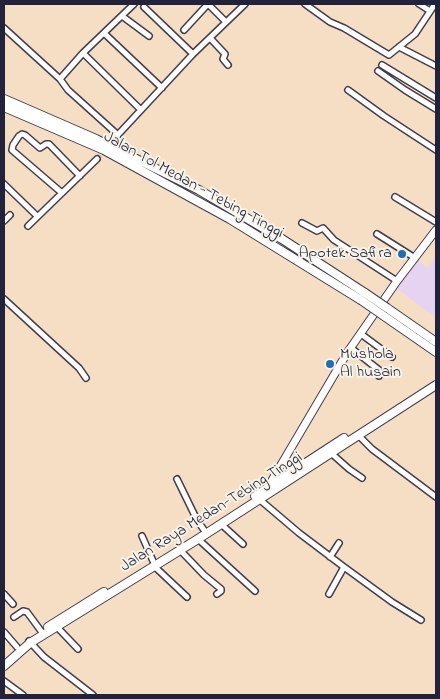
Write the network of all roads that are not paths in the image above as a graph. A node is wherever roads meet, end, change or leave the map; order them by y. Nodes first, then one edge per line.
1 (134, 4) edge
2 (208, 4) edge
3 (245, 4) edge
4 (305, 4) edge
5 (419, 4) edge
6 (434, 4) edge
7 (144, 7) dead end
8 (430, 11) junction
9 (122, 16) junction
10 (226, 22) junction
11 (4, 28) edge
12 (184, 30) dead end
13 (104, 34) junction
14 (149, 36) dead end
15 (210, 38) junction
16 (400, 47) junction
17 (83, 53) junction
18 (193, 54) junction
19 (228, 65) dead end
20 (382, 65) dead end
21 (436, 66) edge
22 (378, 71) dead end
23 (60, 79) junction
24 (162, 88) junction
25 (348, 90) dead end
26 (436, 98) edge
27 (4, 99) edge
28 (4, 107) edge
29 (436, 109) edge
30 (141, 110) junction
31 (436, 150) edge
32 (97, 159) tunnel mouth
33 (80, 176) junction
34 (4, 184) edge
35 (62, 193) junction
36 (395, 197) dead end
37 (10, 215) dead end
38 (37, 216) junction
39 (4, 221) edge
40 (436, 222) edge
41 (302, 223) dead end
42 (28, 226) dead end
43 (436, 232) edge
44 (377, 234) dead end
45 (415, 258) junction
46 (397, 281) junction
47 (363, 297) junction
48 (4, 299) edge
49 (361, 334) junction
50 (436, 342) edge
51 (351, 348) junction
52 (436, 352) edge
53 (392, 356) dead end
54 (379, 376) dead end
55 (86, 378) dead end
56 (436, 380) edge
57 (436, 385) edge
58 (358, 435) junction
59 (331, 453) junction
60 (279, 475) junction
61 (362, 478) dead end
62 (177, 479) dead end
63 (269, 489) junction
64 (436, 497) edge
65 (259, 499) junction
66 (221, 524) junction
67 (204, 530) junction
68 (142, 536) dead end
69 (198, 539) junction
70 (339, 543) dead end
71 (243, 544) dead end
72 (180, 550) junction
73 (330, 557) junction
74 (154, 563) junction
75 (344, 567) junction
76 (255, 590) dead end
77 (4, 594) edge
78 (217, 594) dead end
79 (329, 594) dead end
80 (187, 597) dead end
81 (13, 604) dead end
82 (14, 617) dead end
83 (421, 620) dead end
84 (57, 627) junction
85 (41, 631) junction
86 (4, 632) edge
87 (29, 642) junction
88 (17, 647) junction
89 (78, 649) dead end
90 (4, 658) edge
91 (4, 666) edge
92 (4, 681) edge
93 (24, 695) edge
94 (93, 695) edge

1 - 9 street
2 - 10 street
2 - 12 street
3 - 10 street
4 - 16 street
5 - 8 street
6 - 8 street
7 - 18 street
8 - 16 street
9 - 13 street
9 - 14 street
10 - 15 street
11 - 23 street
13 - 17 street
13 - 24 street
15 - 18 street
15 - 19 street
16 - 21 street
17 - 23 street
17 - 30 street
18 - 24 street
20 - 26 street
22 - 29 street
23 - 30 street
24 - 30 street
25 - 31 street
27 - 47 highway
28 - 47 highway, Jalan Tol Medan - Tebing Tinggi
32 - 33 street
33 - 35 street
33 - 35 street
34 - 38 street
35 - 38 street
36 - 40 street
37 - 39 street
38 - 42 street
41 - 46 street
43 - 45 main road
44 - 45 street
45 - 46 main road
46 - 49 main road
47 - 50 highway, bridge
47 - 52 highway, Jalan Tol Medan - Tebing Tinggi, bridge
48 - 55 street
49 - 51 main road
49 - 53 street
51 - 54 street
51 - 60 main road
56 - 60 highway, Jalan Raya Medan-Tebing Tinggi
57 - 58 highway, Jalan Raya Medan-Tebing Tinggi
58 - 59 highway, Jalan Raya Medan-Tebing Tinggi
58 - 64 street
59 - 61 street
59 - 63 highway, Jalan Raya Medan-Tebing Tinggi
60 - 63 highway, Jalan Raya Medan-Tebing Tinggi
62 - 67 street
63 - 65 highway, Jalan Raya Medan-Tebing Tinggi
63 - 67 highway, Jalan Raya Medan-Tebing Tinggi
65 - 66 highway, Jalan Raya Medan-Tebing Tinggi
65 - 73 street
66 - 69 highway, Jalan Raya Medan-Tebing Tinggi
66 - 71 street
67 - 74 highway, Jalan Raya Medan-Tebing Tinggi
68 - 74 street
69 - 72 highway, Jalan Raya Medan-Tebing Tinggi
69 - 76 street
70 - 73 street
72 - 74 highway, Jalan Raya Medan-Tebing Tinggi
72 - 78 street
73 - 75 street
74 - 80 street
74 - 84 highway, Jalan Raya Medan-Tebing Tinggi
74 - 85 highway, Jalan Raya Medan-Tebing Tinggi
75 - 79 street
75 - 83 street
77 - 81 street
82 - 85 street
84 - 87 highway, Jalan Raya Medan-Tebing Tinggi
84 - 89 street
85 - 87 highway, Jalan Raya Medan-Tebing Tinggi
86 - 88 street
87 - 88 highway, Jalan Raya Medan-Tebing Tinggi
87 - 91 highway, Jalan Raya Medan-Tebing Tinggi
87 - 94 street
88 - 90 highway, Jalan Raya Medan-Tebing Tinggi
92 - 93 street

